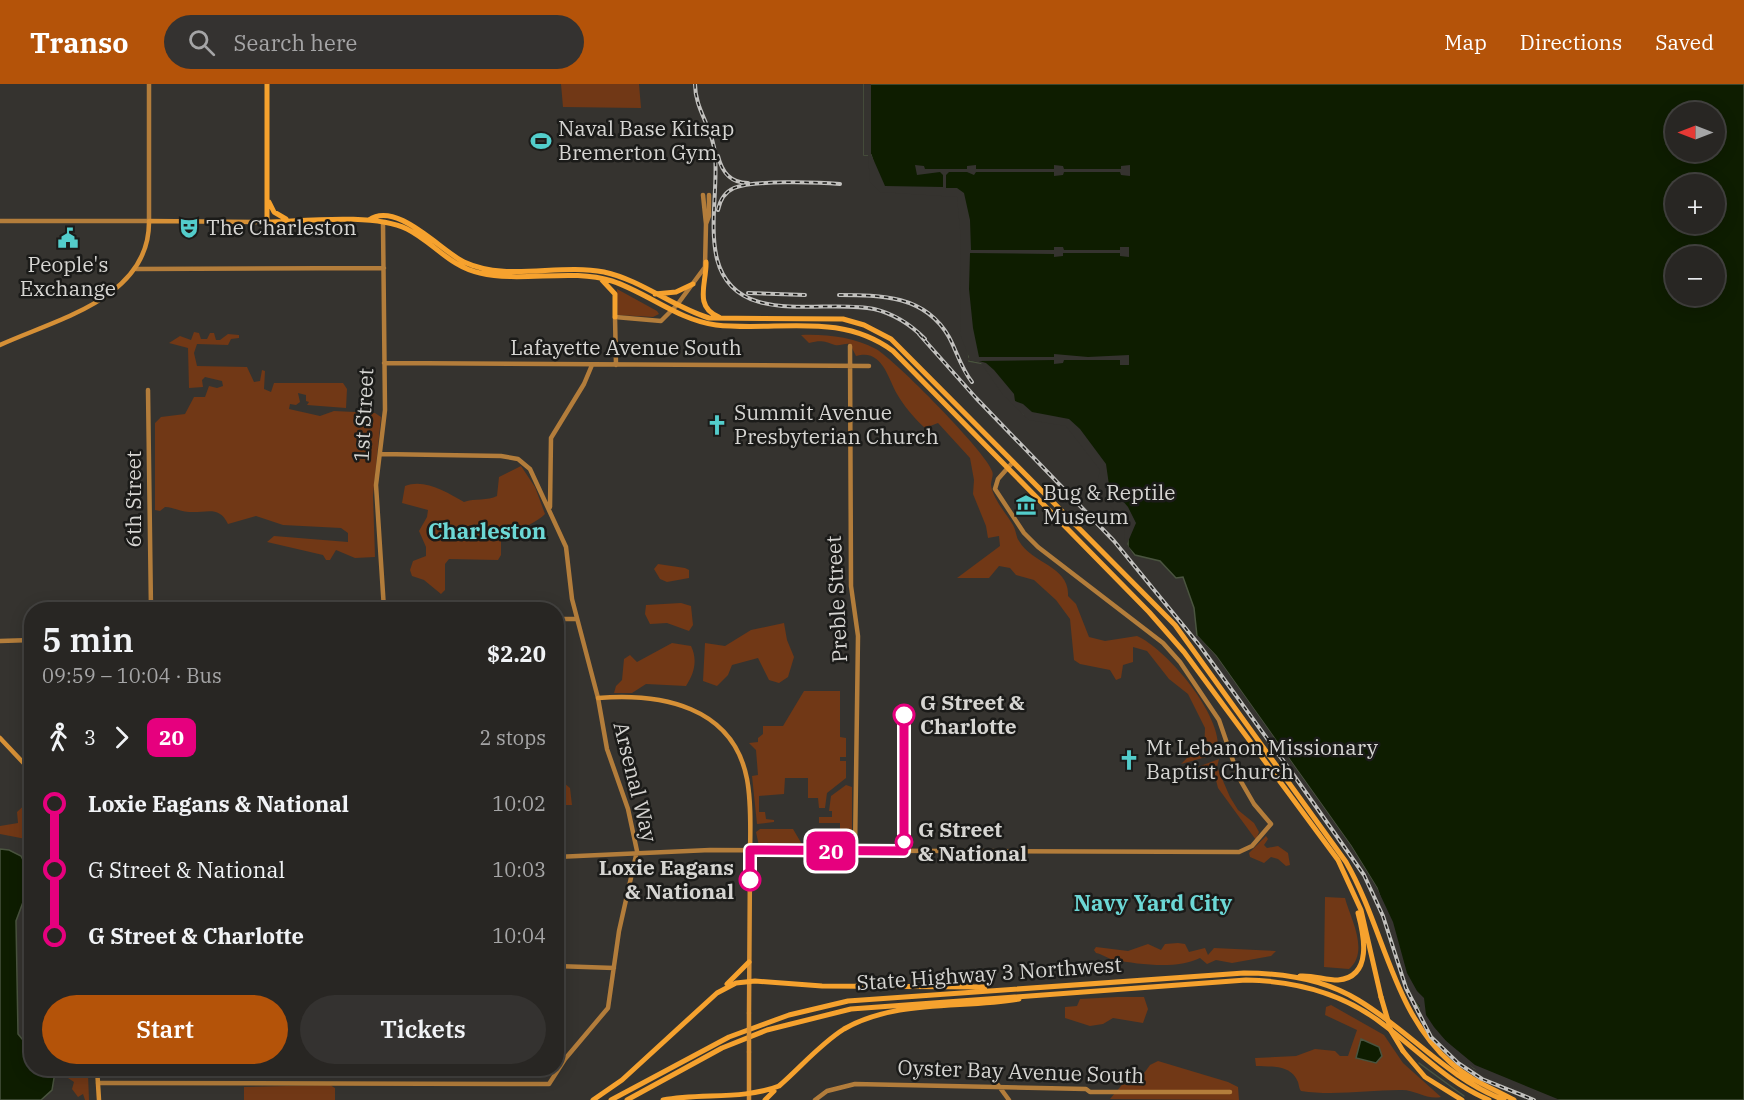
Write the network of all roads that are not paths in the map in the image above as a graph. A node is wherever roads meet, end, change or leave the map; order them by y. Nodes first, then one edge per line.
1 (149, 84) edge
2 (267, 84) edge
3 (706, 195) dead end
4 (267, 198) junction
5 (286, 219) junction
6 (383, 220) junction
7 (0, 221) edge
8 (149, 221) junction
9 (267, 222) junction
10 (706, 262) junction
11 (384, 268) junction
12 (136, 269) junction
13 (601, 279) junction
14 (693, 284) junction
15 (655, 294) junction
16 (677, 305) junction
17 (672, 310) junction
18 (615, 317) junction
19 (724, 318) junction
20 (0, 345) edge
21 (850, 346) dead end
22 (384, 363) junction
23 (592, 365) junction
24 (616, 365) junction
25 (850, 366) junction
26 (869, 366) dead end
27 (148, 390) dead end
28 (381, 454) junction
29 (1013, 462) junction
30 (1007, 469) junction
31 (550, 508) junction
32 (151, 602) edge
33 (384, 602) edge
34 (564, 619) edge
35 (576, 619) junction
36 (24, 640) edge
37 (0, 641) edge
38 (598, 698) junction
39 (0, 738) edge
40 (24, 764) edge
41 (1325, 844) junction
42 (750, 850) junction
43 (855, 851) junction
44 (637, 852) junction
45 (564, 857) edge
46 (749, 962) junction
47 (564, 966) edge
48 (614, 968) junction
49 (1293, 976) junction
50 (749, 981) junction
51 (723, 988) junction
52 (1002, 989) junction
53 (1047, 994) junction
54 (564, 1061) edge
55 (98, 1076) edge
56 (554, 1076) edge
57 (98, 1083) junction
58 (998, 1085) junction
59 (779, 1086) junction
60 (1230, 1092) dead end
61 (724, 1096) junction
62 (749, 1097) edge
63 (99, 1100) edge
64 (593, 1100) edge
65 (611, 1100) edge
66 (627, 1100) edge
67 (663, 1100) edge
68 (736, 1100) edge
69 (765, 1100) edge
70 (815, 1100) edge
71 (1009, 1100) edge
72 (1462, 1100) edge
73 (1489, 1100) edge
74 (1504, 1100) edge
75 (1514, 1100) edge

1 - 8 street
2 - 4 highway
3 - 10 street
4 - 5 highway
4 - 9 highway
5 - 6 highway
5 - 9 highway
6 - 11 street, 1st Street
6 - 13 highway
6 - 15 highway
7 - 8 street
8 - 9 main road
8 - 12 main road
10 - 14 street
10 - 19 highway
11 - 12 street
11 - 22 street, 1st Street
12 - 20 main road
13 - 17 highway
13 - 18 highway
14 - 15 highway
14 - 16 street
15 - 16 highway
16 - 17 street
16 - 19 highway
17 - 18 street
17 - 30 highway
18 - 24 street
19 - 29 highway
21 - 25 street, Preble Street
22 - 23 street, Lafayette Avenue South
22 - 28 street, 1st Street
23 - 24 street, Lafayette Avenue South
23 - 31 street
24 - 25 street, Lafayette Avenue South
25 - 26 street, Lafayette Avenue South
25 - 43 street, Preble Street
27 - 32 street, 6th Street
28 - 31 street
28 - 33 street, 1st Street
29 - 30 street
29 - 75 highway
30 - 41 highway
30 - 43 street
31 - 35 street, Arsenal Way
34 - 35 street
35 - 38 street, Arsenal Way
36 - 37 street
38 - 42 main road
38 - 44 street, Arsenal Way
39 - 40 main road
41 - 49 highway
41 - 72 highway, bridge
42 - 43 street
42 - 44 street
42 - 46 main road
44 - 45 street
44 - 48 street, Arsenal Way
46 - 50 main road
46 - 51 highway
47 - 48 street
48 - 54 street, Arsenal Way
49 - 52 highway, State Highway 3 Northwest
49 - 74 highway, State Highway 3 Northwest
50 - 51 highway
50 - 52 highway
50 - 62 main road, bridge
51 - 64 highway
52 - 65 highway, State Highway 3 Northwest
53 - 59 highway
53 - 66 highway, State Highway 3 Northwest
53 - 73 highway, State Highway 3 Northwest
55 - 57 main road
56 - 57 street, Arsenal Way
57 - 63 main road
58 - 60 street, Oyster Bay Avenue South
58 - 70 street, Oyster Bay Avenue South
58 - 71 street
59 - 62 highway
59 - 69 highway
61 - 62 highway
61 - 67 highway
61 - 68 highway

